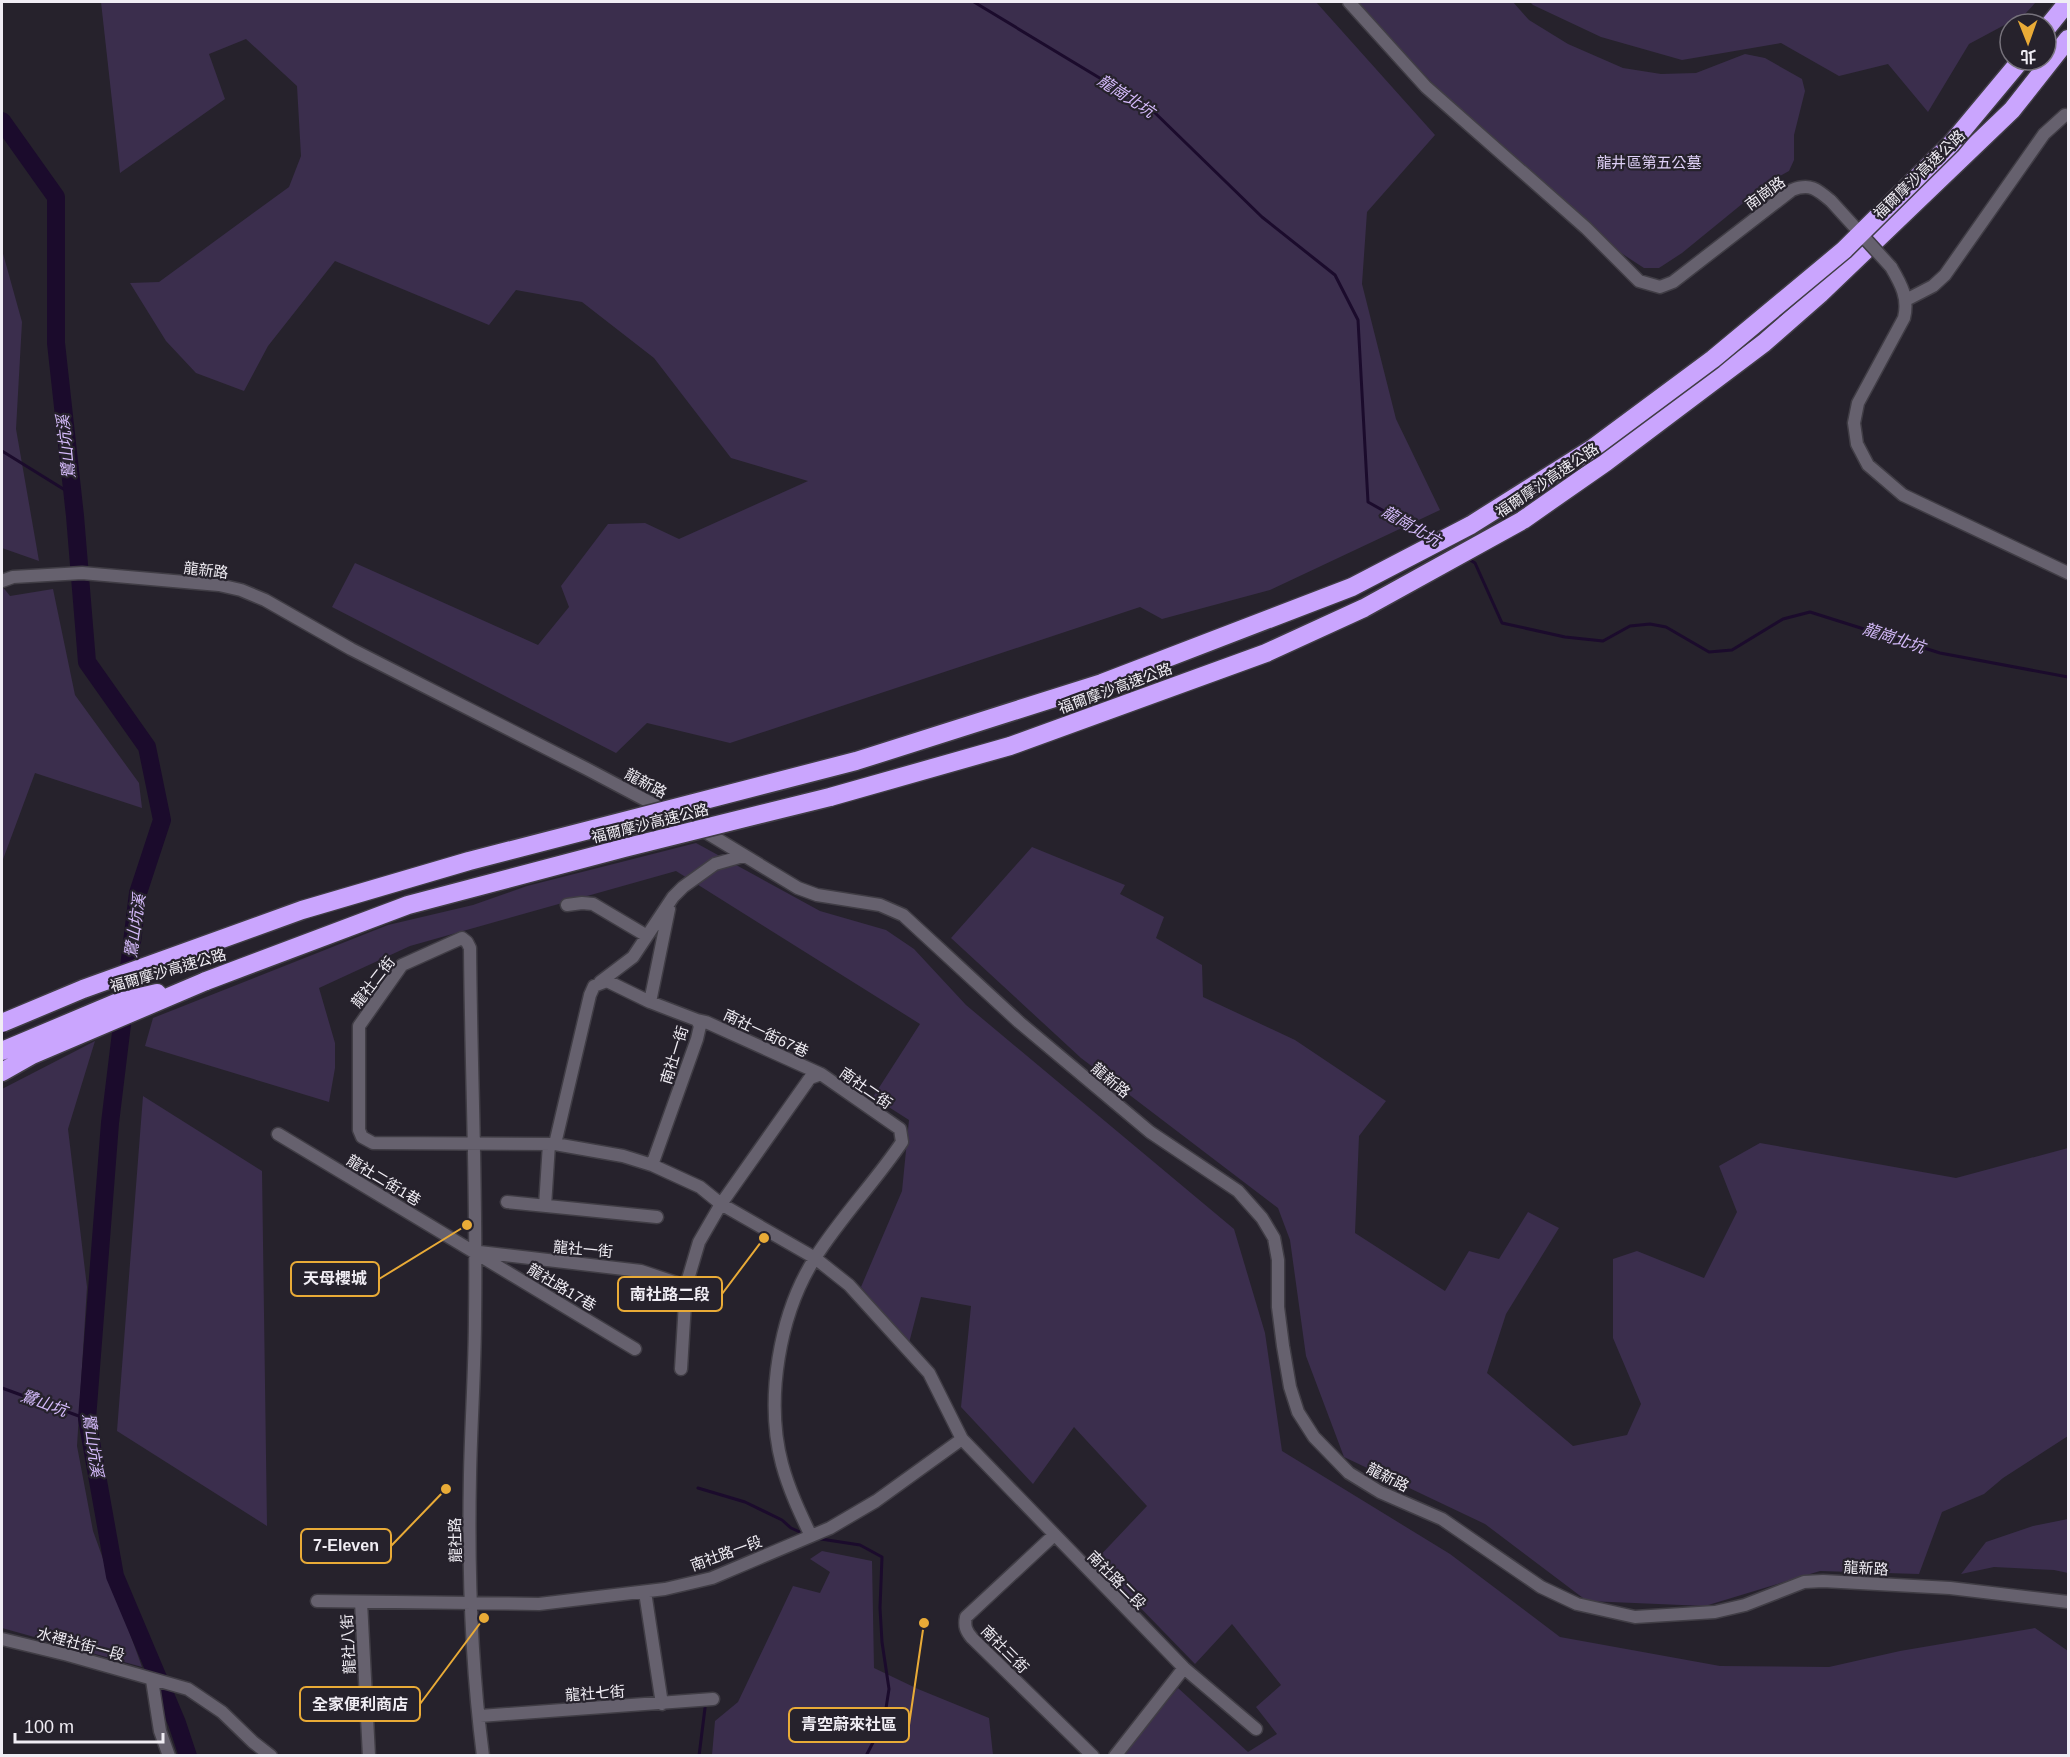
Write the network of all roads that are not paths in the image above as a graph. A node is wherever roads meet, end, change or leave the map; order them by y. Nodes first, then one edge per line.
1 (1349, 2) edge
2 (2068, 2) edge
3 (2058, 14) edge
4 (2068, 39) edge
5 (2010, 72) edge
6 (2065, 115) dead end
7 (1906, 300) junction
8 (2068, 573) edge
9 (2, 580) edge
10 (743, 856) junction
11 (671, 899) junction
12 (567, 905) dead end
13 (647, 936) junction
14 (206, 981) junction
15 (600, 982) junction
16 (650, 1002) junction
17 (697, 1020) junction
18 (2, 1023) edge
19 (9, 1048) edge
20 (2, 1072) edge
21 (821, 1074) junction
22 (278, 1134) dead end
23 (473, 1142) junction
24 (552, 1144) junction
25 (652, 1165) junction
26 (507, 1202) dead end
27 (721, 1204) junction
28 (545, 1206) junction
29 (657, 1217) dead end
30 (474, 1252) junction
31 (815, 1258) junction
32 (687, 1286) junction
33 (635, 1348) dead end
34 (681, 1369) dead end
35 (962, 1439) junction
36 (811, 1536) junction
37 (1053, 1536) junction
38 (645, 1592) junction
39 (317, 1601) dead end
40 (361, 1602) junction
41 (2068, 1602) edge
42 (471, 1605) junction
43 (2, 1638) edge
44 (1184, 1668) junction
45 (152, 1680) junction
46 (713, 1699) dead end
47 (662, 1704) junction
48 (480, 1716) junction
49 (1256, 1729) dead end
50 (169, 1755) edge
51 (271, 1755) edge
52 (369, 1755) edge
53 (483, 1755) edge
54 (1093, 1755) edge
55 (1115, 1755) edge

1 - 7 street, 南崗路, bridge
2 - 3 highway
4 - 14 highway, 福爾摩沙高速公路, bridge
5 - 18 highway, 福爾摩沙高速公路, bridge
6 - 7 street
7 - 8 street
9 - 10 street, 龍新路
10 - 11 street
10 - 41 street, 龍新路
11 - 13 street
11 - 16 street
12 - 13 street
13 - 15 street
14 - 19 highway, 福爾摩沙高速公路
14 - 20 highway
15 - 16 street, 南社一街
15 - 24 street
16 - 17 street, 南社一街
17 - 21 street, 南社一街67巷
17 - 25 street, 南社一街
21 - 27 street, 南社二街
21 - 31 street, 南社二街
22 - 30 street, 龍社二街1巷
23 - 23 street, 龍社二街
23 - 24 street, 南社路二段
23 - 30 street, 龍社二街
24 - 25 street, 南社路二段
24 - 28 street
25 - 27 street, 南社路二段
26 - 28 street
27 - 31 street, 南社路二段
27 - 32 street, 南社二街
28 - 29 street
30 - 32 street, 龍社一街
30 - 33 street, 龍社路17巷
30 - 42 street, 龍社路
31 - 35 street, 南社路二段
31 - 36 street, 南社二街
32 - 34 street, 南社二街
35 - 36 street, 南社路一段
35 - 37 street, 南社路二段
36 - 38 street, 南社路一段
37 - 44 street, 南社路二段
37 - 54 street, 南社三街
38 - 42 street, 南社路一段
38 - 47 street
39 - 40 street, 龍社八街
40 - 42 street, 龍社八街
40 - 52 street, 龍社八街
42 - 48 street, 龍社路
43 - 45 street, 水裡社街一段
44 - 49 street, 南社路二段
44 - 55 street
45 - 50 street
45 - 51 street, 水裡社街一段
46 - 47 street, 龍社七街
47 - 48 street, 龍社七街
48 - 53 street, 龍社路

